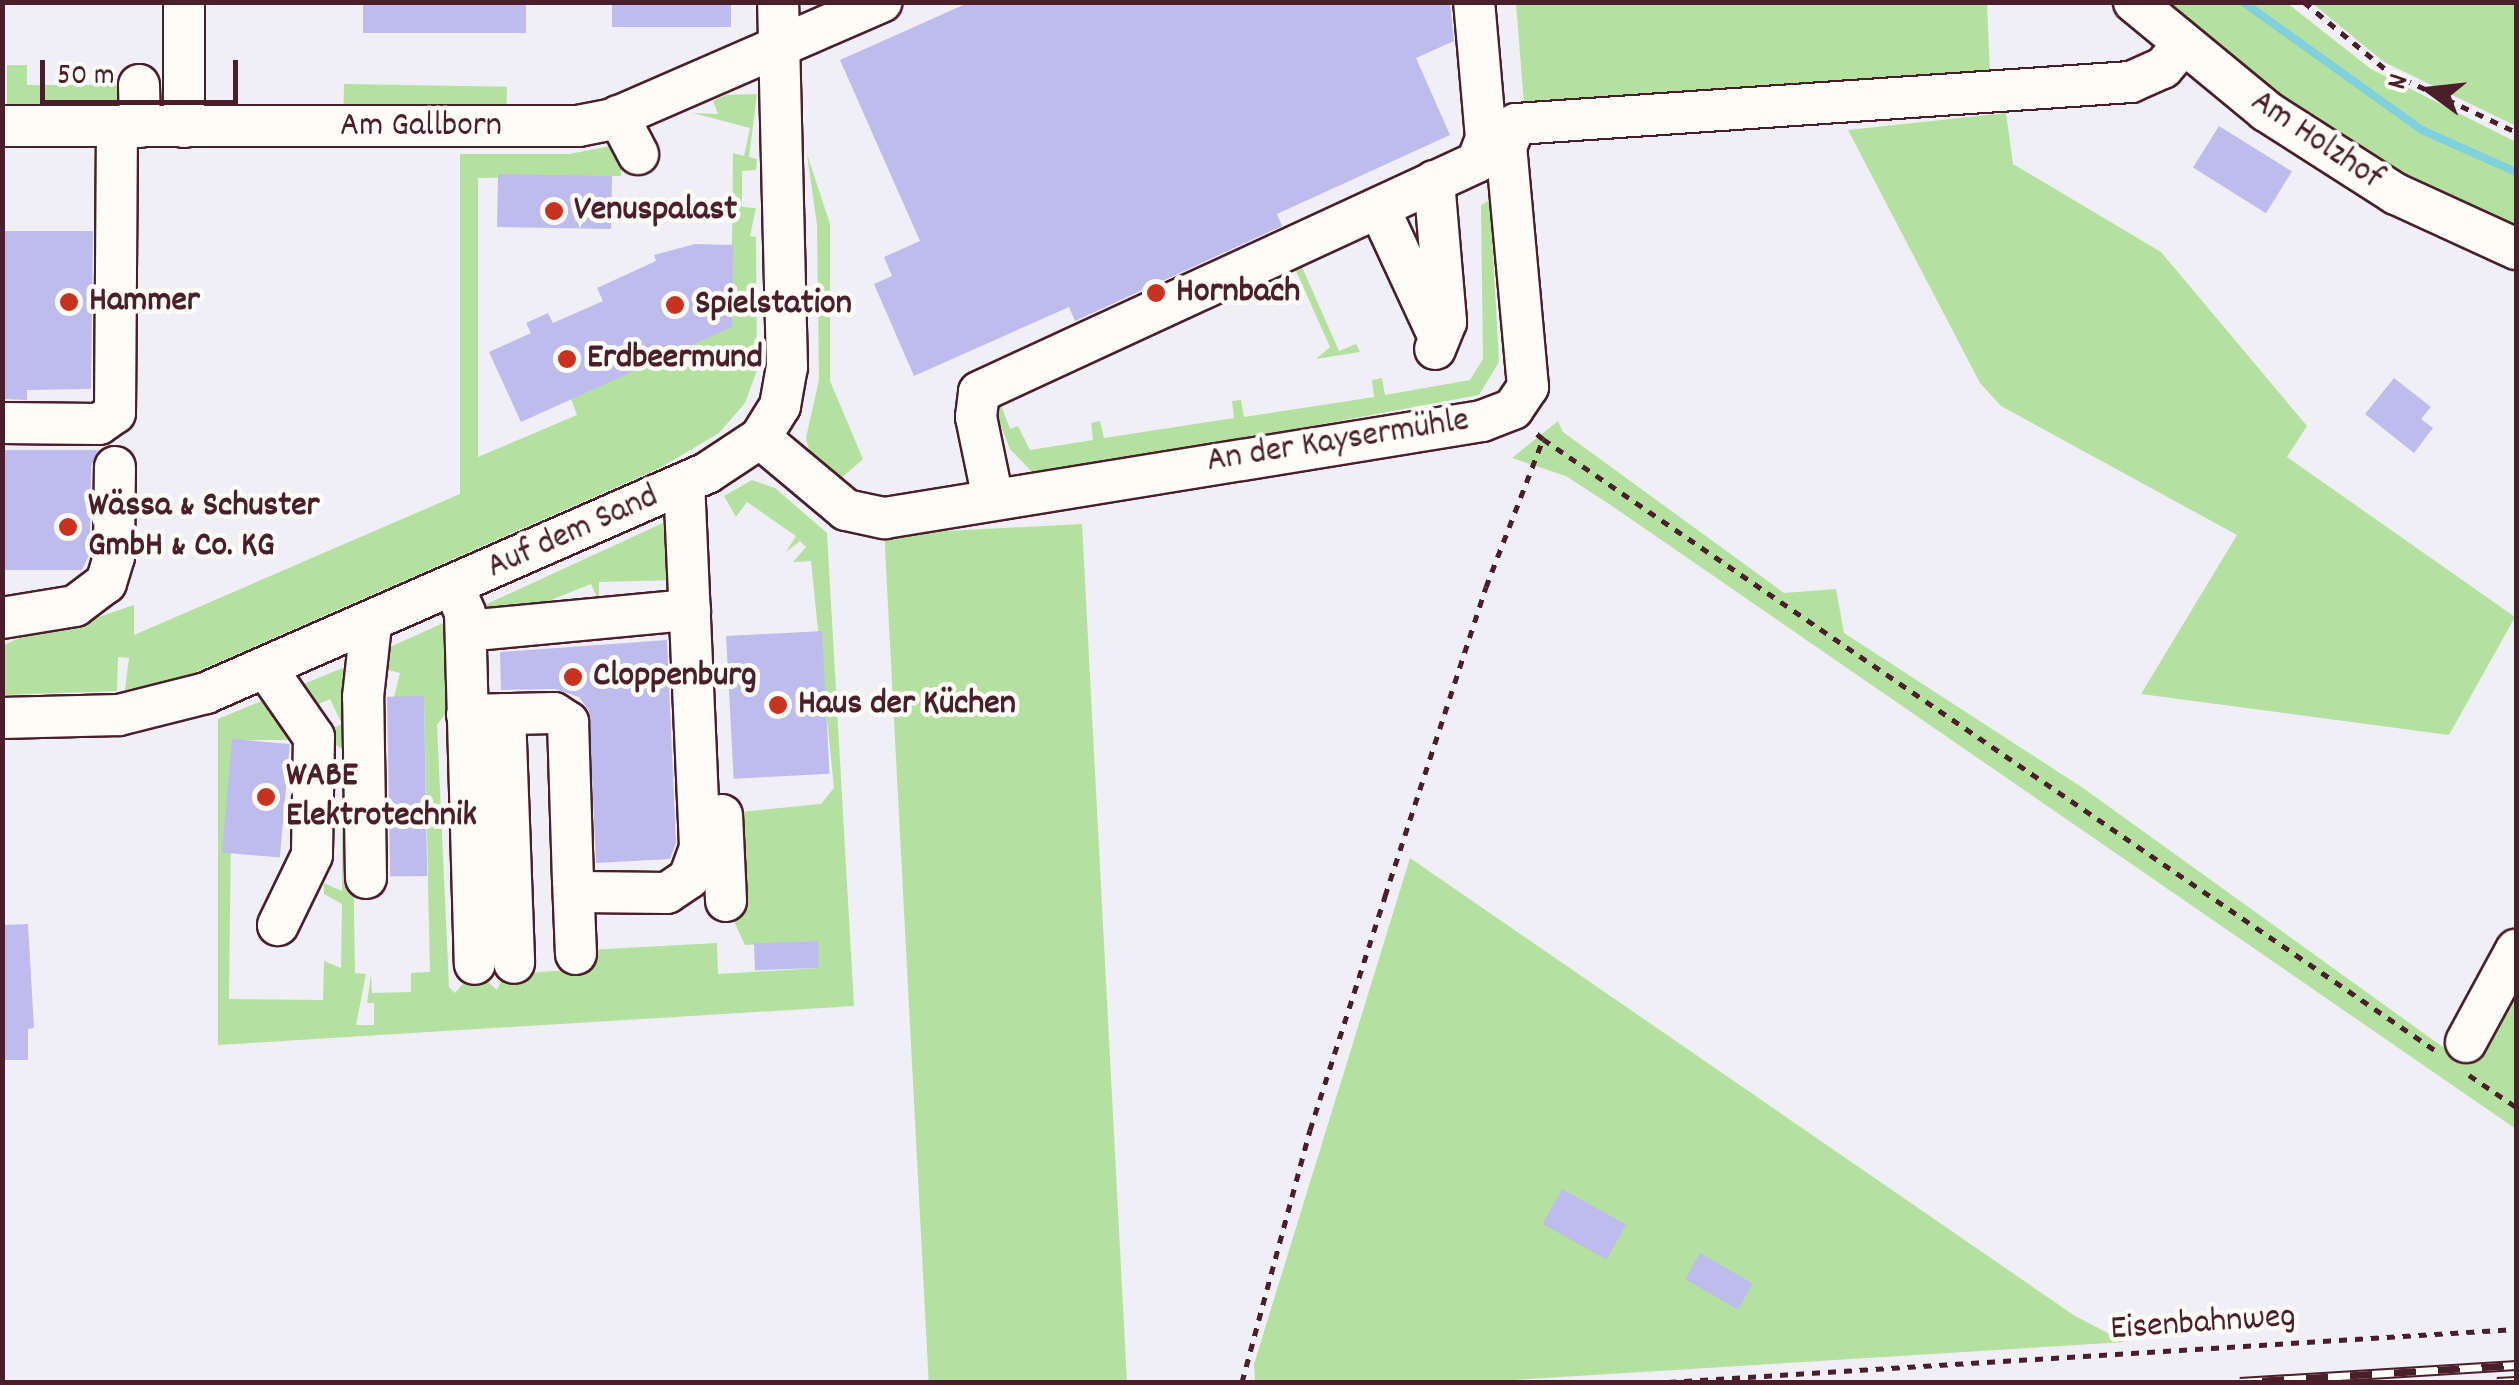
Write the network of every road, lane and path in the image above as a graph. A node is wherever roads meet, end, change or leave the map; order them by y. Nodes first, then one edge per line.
1 (778, 2) edge
2 (882, 2) edge
3 (1474, 2) edge
4 (2134, 2) edge
5 (2304, 2) edge
6 (184, 4) edge
7 (2182, 46) junction
8 (779, 48) junction
9 (139, 85) dead end
10 (618, 116) junction
11 (2, 126) edge
12 (184, 126) junction
13 (128, 127) junction
14 (2516, 132) edge
15 (638, 154) dead end
16 (1434, 181) junction
17 (1379, 208) junction
18 (2516, 249) edge
19 (1513, 409) junction
20 (2, 423) edge
21 (760, 438) junction
22 (1543, 439) junction
23 (115, 467) dead end
24 (700, 486) junction
25 (993, 499) junction
26 (454, 587) junction
27 (2, 618) edge
28 (702, 618) junction
29 (372, 624) junction
30 (466, 631) junction
31 (266, 668) junction
32 (486, 714) junction
33 (3, 728) edge
34 (366, 878) dead end
35 (573, 880) junction
36 (726, 901) dead end
37 (278, 926) dead end
38 (2516, 950) edge
39 (576, 954) dead end
40 (495, 963) dead end
41 (2457, 1056) junction
42 (2516, 1107) edge
43 (2516, 1330) edge
44 (1242, 1382) edge
45 (1668, 1382) edge

1 - 8 street
2 - 8 street, Am Gallborn
3 - 16 street
4 - 7 street, Am Holzhof
5 - 14 path
6 - 12 street
7 - 18 street, Am Holzhof
7 - 19 street, An der Kaysermühle
8 - 10 street, Am Gallborn
8 - 21 street, Auf dem Sand
9 - 13 street
10 - 12 street, Am Gallborn
10 - 15 street
11 - 13 street, Am Gallborn
12 - 13 street, Am Gallborn
13 - 20 street
16 - 17 street
16 - 17 street
17 - 25 street
19 - 22 path
19 - 25 street, An der Kaysermühle
21 - 24 street, Auf dem Sand
21 - 25 street, An der Kaysermühle
22 - 41 path
22 - 44 path
23 - 27 street
24 - 26 street, Auf dem Sand
24 - 28 street
26 - 29 street, Auf dem Sand
26 - 30 street
28 - 30 street
28 - 35 street
28 - 36 street
29 - 31 street, Auf dem Sand
29 - 34 street
30 - 32 street
31 - 33 street, Auf dem Sand
31 - 37 street
32 - 35 street
32 - 40 street
35 - 39 street
38 - 41 street
41 - 42 path
43 - 45 path, Eisenbahnweg

